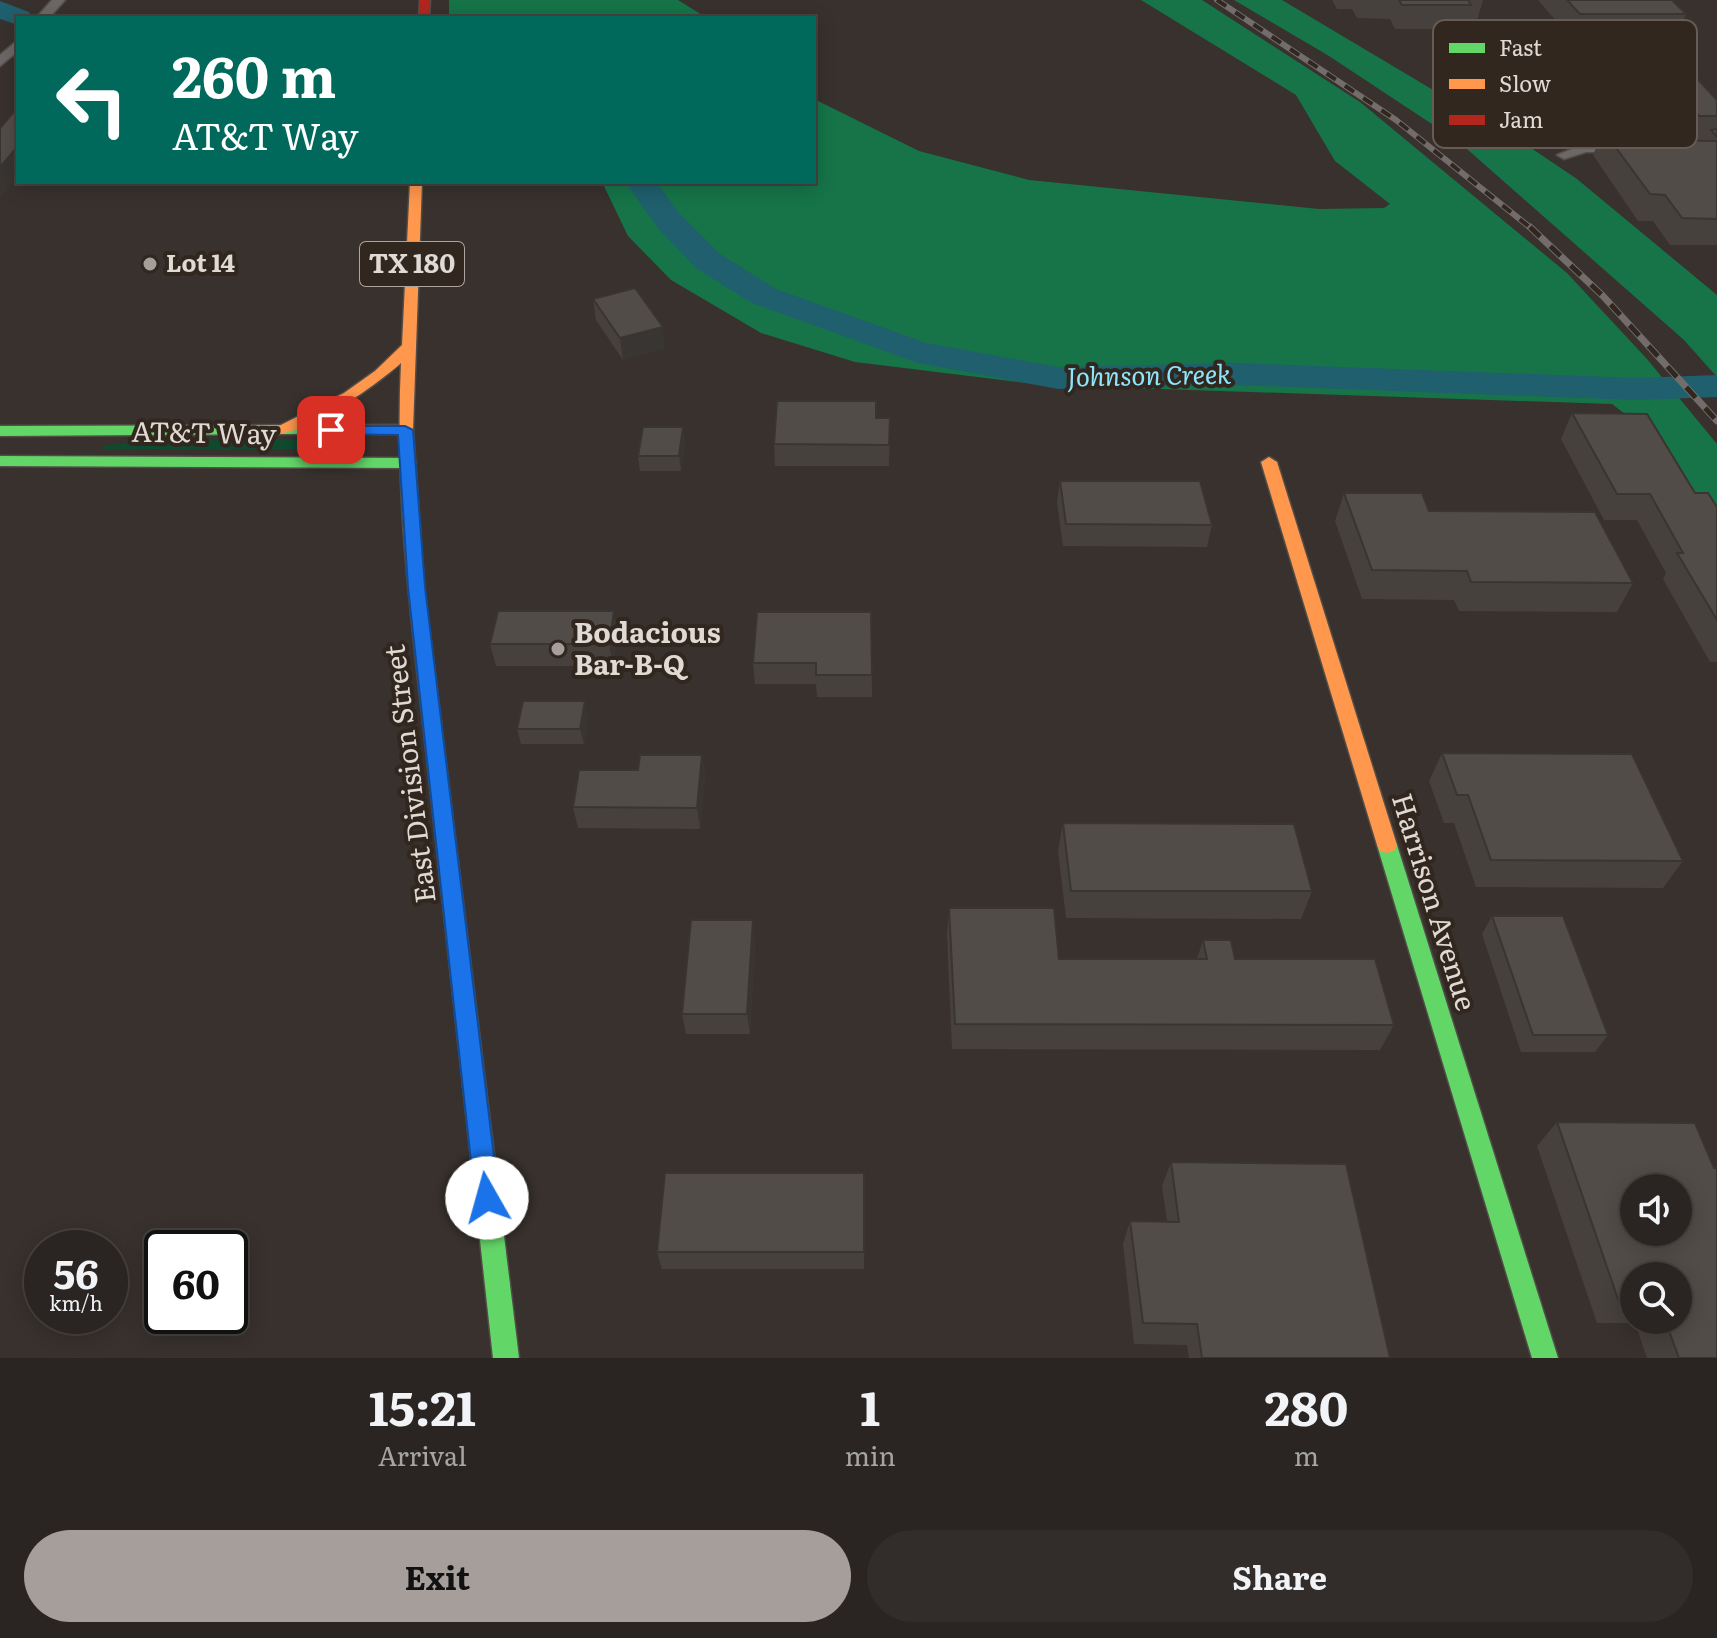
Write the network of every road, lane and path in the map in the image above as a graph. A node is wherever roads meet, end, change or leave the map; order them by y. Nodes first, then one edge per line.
1 (16, 46) edge
2 (0, 62) edge
3 (1643, 148) edge
4 (1564, 155) dead end
5 (416, 184) edge
6 (409, 346) junction
7 (279, 430) junction
8 (405, 430) junction
9 (0, 431) edge
10 (0, 461) edge
11 (1269, 462) dead end
12 (408, 463) junction
13 (506, 1358) edge
14 (1545, 1358) edge

1 - 2 street
3 - 4 street
5 - 6 main road, East Division Street / TX 180
6 - 7 main road
6 - 8 main road, East Division Street / TX 180
7 - 8 main road, AT&T Way
7 - 9 main road, AT&T Way
8 - 12 main road, East Division Street / TX 180
10 - 12 main road, AT&T Way
11 - 14 main road, Harrison Avenue
12 - 13 main road, East Division Street / TX 180

